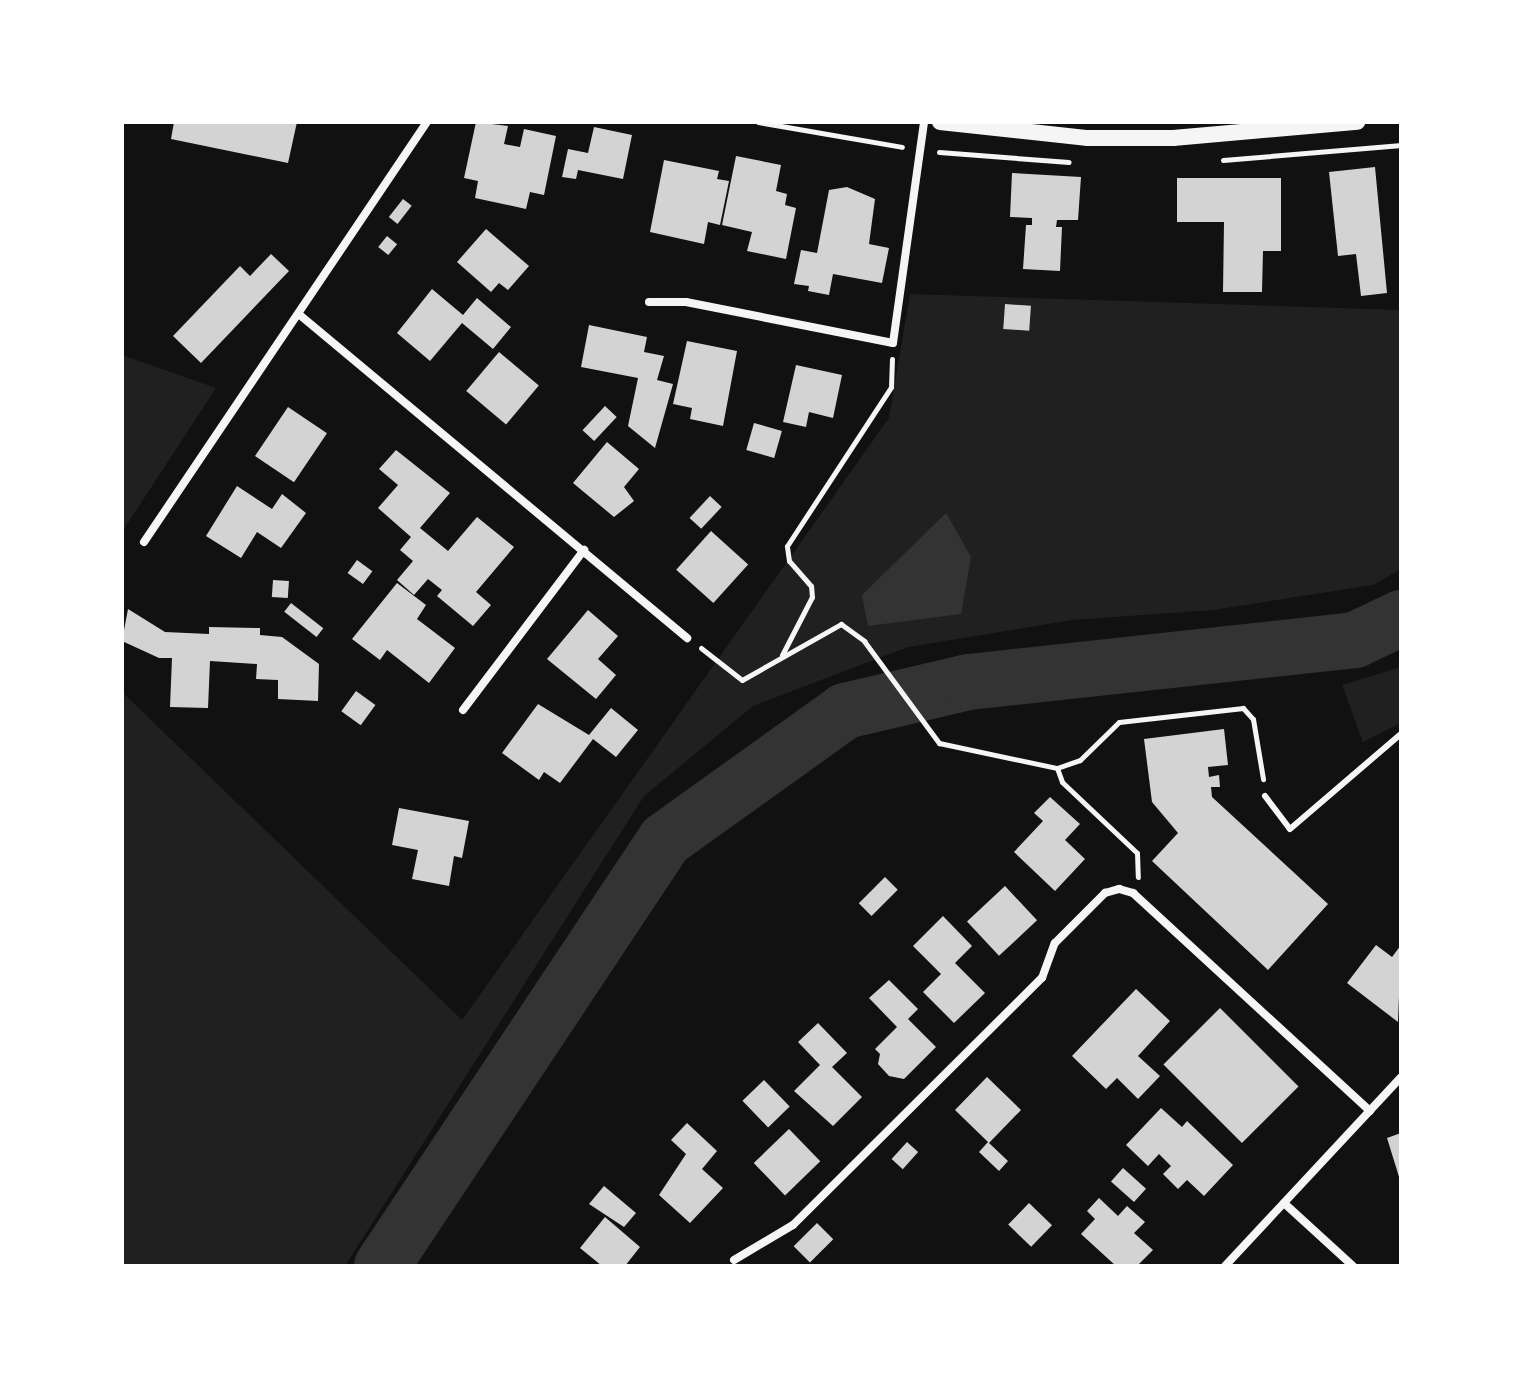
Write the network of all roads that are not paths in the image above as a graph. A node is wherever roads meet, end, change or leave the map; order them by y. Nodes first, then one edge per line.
1 (427, 122) edge
2 (924, 122) edge
3 (940, 122) edge
4 (1357, 122) edge
5 (1303, 126) edge
6 (649, 302) dead end
7 (301, 316) junction
8 (144, 542) dead end
9 (584, 550) junction
10 (687, 638) road end
11 (463, 710) dead end
12 (1401, 734) edge
13 (1265, 796) road end
14 (1401, 1077) edge
15 (1370, 1111) junction
16 (1284, 1203) junction
17 (734, 1260) dead end
18 (1225, 1266) edge
19 (1353, 1266) edge

1 - 7 street
2 - 6 street
3 - 5 main road
4 - 5 main road
7 - 8 street
7 - 9 street
9 - 10 street
9 - 11 street
12 - 13 lane
14 - 15 street
15 - 16 street
15 - 17 street
16 - 18 street
16 - 19 street

